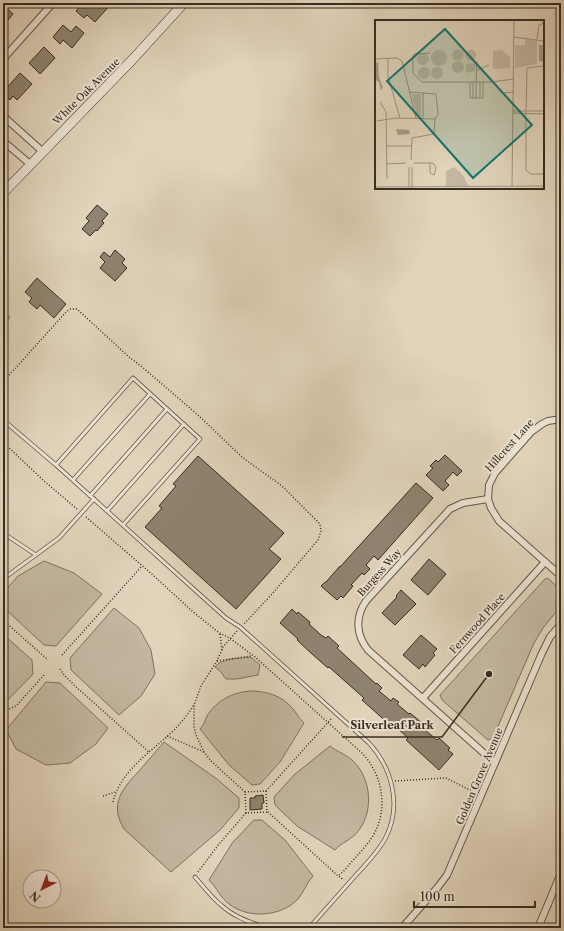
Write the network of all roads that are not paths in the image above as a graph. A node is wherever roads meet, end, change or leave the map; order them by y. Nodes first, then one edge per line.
1 (53, 3) edge
2 (184, 3) edge
3 (3, 59) edge
4 (3, 116) edge
5 (3, 141) edge
6 (42, 151) junction
7 (30, 164) junction
8 (3, 193) edge
9 (3, 315) edge
10 (8, 317) dead end
11 (150, 394) junction
12 (167, 409) junction
13 (561, 419) edge
14 (3, 420) edge
15 (184, 424) junction
16 (56, 465) junction
17 (73, 480) junction
18 (90, 496) junction
19 (94, 499) junction
20 (488, 499) junction
21 (107, 511) junction
22 (123, 525) junction
23 (3, 533) edge
24 (36, 555) junction
25 (545, 562) junction
26 (561, 576) edge
27 (3, 579) edge
28 (561, 624) edge
29 (422, 698) junction
30 (495, 763) junction
31 (561, 873) edge
32 (195, 877) road end
33 (266, 928) edge
34 (273, 928) edge
35 (287, 928) edge
36 (309, 928) edge
37 (402, 928) edge
38 (538, 928) edge

1 - 3 street
2 - 6 street, White Oak Avenue
4 - 6 street
5 - 7 street
6 - 7 street, White Oak Avenue
7 - 8 street, White Oak Avenue
9 - 10 lane
11 - 12 lane
11 - 16 lane
11 - 17 lane
12 - 15 lane
12 - 18 lane
13 - 20 street, Hillcrest Lane
14 - 16 lane
15 - 21 lane
15 - 22 lane
16 - 17 lane
17 - 18 lane
18 - 19 lane
19 - 21 lane
19 - 24 lane
20 - 25 street
20 - 29 street, Burgess Way
21 - 22 lane
22 - 36 lane
23 - 24 lane
24 - 27 lane
25 - 26 street
25 - 29 street, Fernwood Place
28 - 30 street, Golden Grove Avenue
29 - 30 street, Burgess Way
30 - 37 street, Golden Grove Avenue
31 - 38 street
32 - 33 lane
34 - 35 lane

